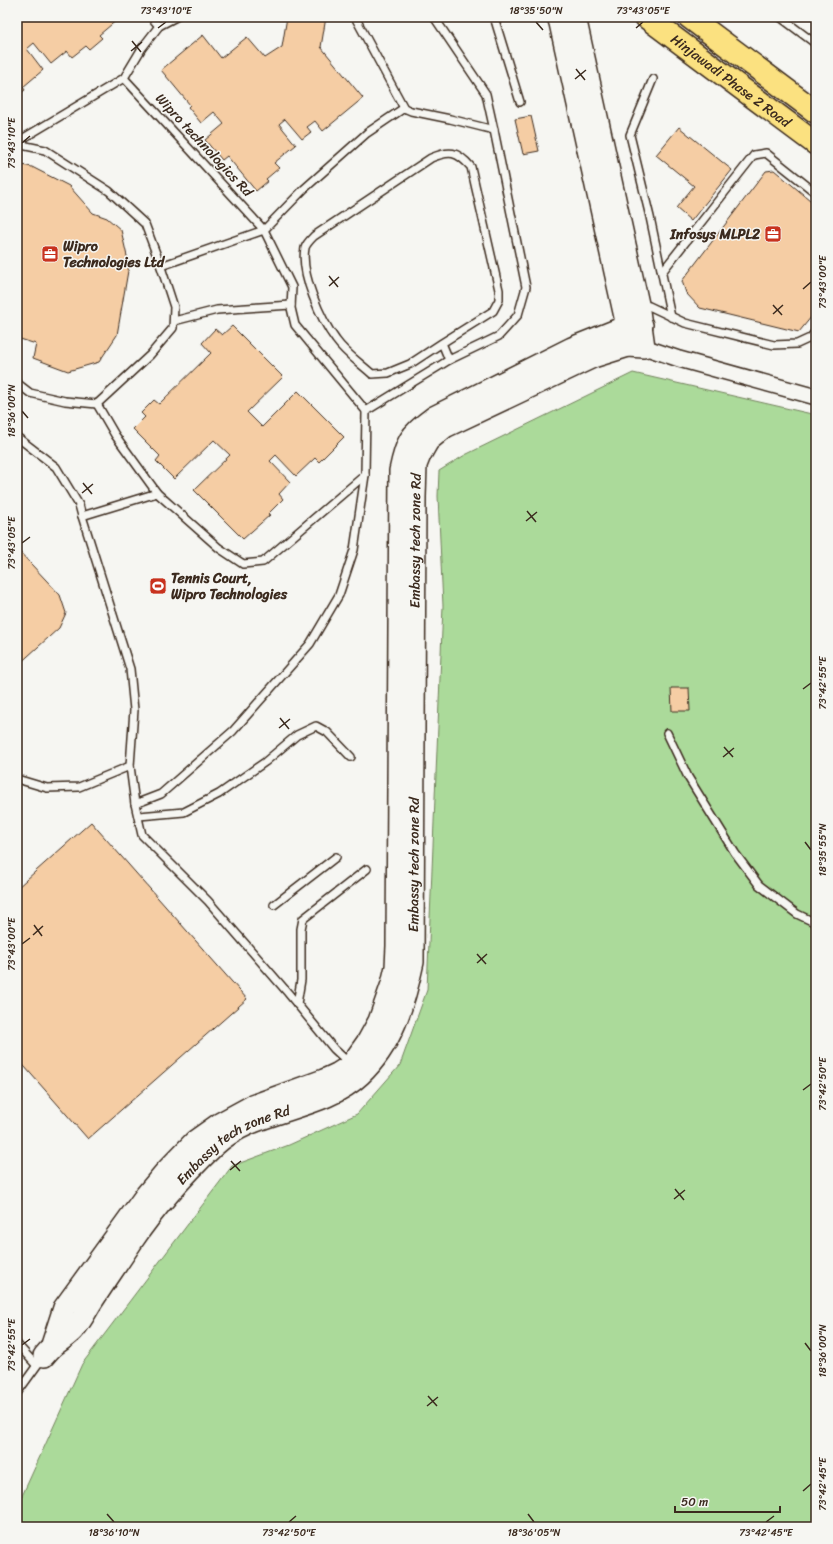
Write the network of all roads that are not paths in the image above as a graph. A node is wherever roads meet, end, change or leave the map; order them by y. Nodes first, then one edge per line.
1 (151, 17) edge
2 (176, 17) edge
3 (355, 17) edge
4 (434, 17) edge
5 (494, 17) edge
6 (558, 17) edge
7 (646, 17) edge
8 (689, 17) edge
9 (780, 17) edge
10 (579, 22) edge
11 (159, 26) junction
12 (816, 44) edge
13 (124, 78) junction
14 (653, 80) dead end
15 (520, 102) dead end
16 (814, 107) edge
17 (404, 108) junction
18 (494, 130) junction
19 (17, 143) edge
20 (816, 144) edge
21 (816, 193) edge
22 (264, 230) junction
23 (161, 266) junction
24 (662, 272) junction
25 (638, 304) junction
26 (291, 305) junction
27 (671, 317) junction
28 (174, 321) junction
29 (634, 325) junction
30 (816, 331) edge
31 (813, 339) edge
32 (442, 343) junction
33 (636, 347) junction
34 (449, 360) junction
35 (17, 383) edge
36 (816, 397) edge
37 (97, 404) junction
38 (366, 411) junction
39 (17, 437) edge
40 (365, 475) junction
41 (157, 493) junction
42 (82, 516) junction
43 (667, 733) dead end
44 (351, 757) dead end
45 (130, 766) junction
46 (17, 779) edge
47 (136, 804) junction
48 (139, 816) junction
49 (336, 857) dead end
50 (367, 869) dead end
51 (274, 905) dead end
52 (816, 923) edge
53 (297, 1004) junction
54 (355, 1070) junction
55 (17, 1344) edge
56 (44, 1356) junction
57 (17, 1393) edge

1 - 11 lane
2 - 11 lane
3 - 17 lane
4 - 18 lane
5 - 15 lane
6 - 29 street
7 - 20 main road, Hinjawadi Phase 2 Road
8 - 16 main road, Hinjawadi Phase 2 Road
9 - 12 lane
10 - 25 street
11 - 13 lane
13 - 19 lane
13 - 22 lane, Wipro technologics Rd
14 - 24 lane
17 - 18 lane
17 - 22 lane
18 - 34 lane
19 - 23 lane
21 - 24 lane
22 - 23 lane
22 - 26 lane, Wipro technologics Rd
23 - 28 lane
24 - 27 lane
25 - 27 lane
25 - 29 street
26 - 28 lane
26 - 38 lane, Wipro technologics Rd
27 - 31 lane
28 - 37 lane
29 - 33 street
29 - 54 street
30 - 31 lane
32 - 32 lane
32 - 34 lane
33 - 36 street
33 - 54 street, Embassy tech zone Rd
34 - 38 lane
35 - 37 lane
37 - 41 lane
38 - 40 lane
39 - 42 lane
40 - 41 lane
40 - 47 lane
41 - 42 lane
42 - 45 lane
43 - 52 lane
44 - 48 lane
45 - 46 lane
45 - 47 lane
47 - 48 lane
48 - 53 lane
49 - 51 lane
50 - 53 lane
53 - 54 lane
54 - 56 street, Embassy tech zone Rd
55 - 56 lane
56 - 57 lane

